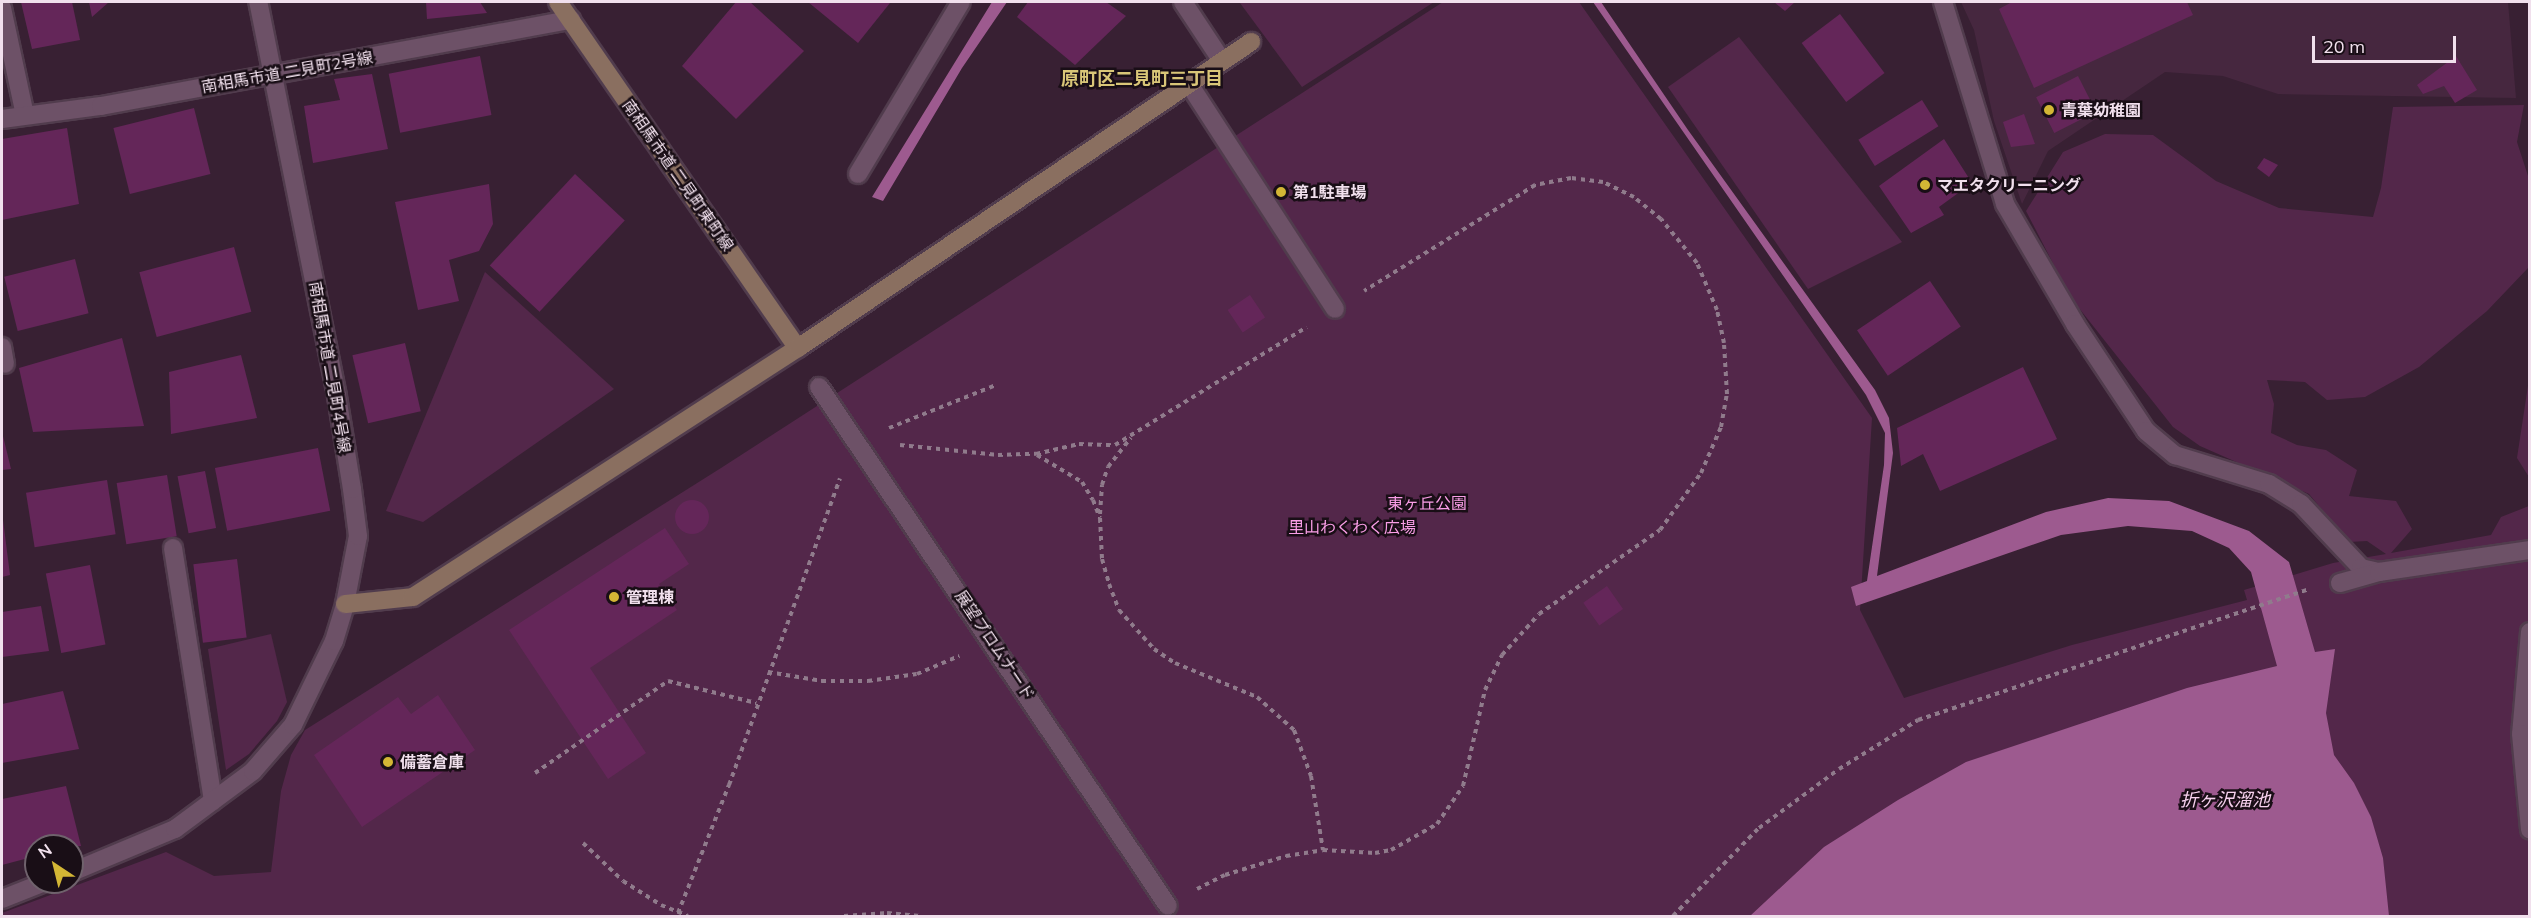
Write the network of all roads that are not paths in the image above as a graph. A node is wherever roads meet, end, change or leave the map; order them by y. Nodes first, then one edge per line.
1 (258, 2) edge
2 (558, 2) edge
3 (962, 2) edge
4 (1183, 2) edge
5 (1943, 2) edge
6 (2, 8) edge
7 (571, 20) junction
8 (1251, 42) dead end
9 (1222, 61) junction
10 (272, 75) junction
11 (1189, 84) junction
12 (25, 115) junction
13 (2, 119) edge
14 (858, 174) dead end
15 (1335, 309) road end
16 (798, 348) junction
17 (819, 387) dead end
18 (172, 548) dead end
19 (2529, 550) edge
20 (2379, 572) junction
21 (2340, 583) road end
22 (345, 604) junction
23 (2529, 632) edge
24 (213, 801) junction
25 (2529, 830) edge
26 (84, 867) edge
27 (24, 890) edge
28 (2, 899) edge
29 (1168, 906) road end

1 - 10 street, 南相馬市道 二見町4号線
2 - 7 street, 南相馬市道 二見町東町線
3 - 14 street
4 - 9 street
5 - 20 street
6 - 12 street
7 - 10 street, 南相馬市道 二見町2号線
7 - 16 street, 南相馬市道 二見町東町線
8 - 9 street
9 - 11 street
10 - 12 street, 南相馬市道 二見町2号線
10 - 22 street, 南相馬市道 二見町4号線
11 - 15 street
11 - 16 street
12 - 13 street, 南相馬市道 二見町2号線
16 - 22 street
17 - 29 street, 展望プロムナード
18 - 24 street
19 - 20 street
20 - 21 street
22 - 24 street, 南相馬市道 二見町4号線
23 - 25 street
24 - 26 street, 南相馬市道 二見町4号線
27 - 28 street

